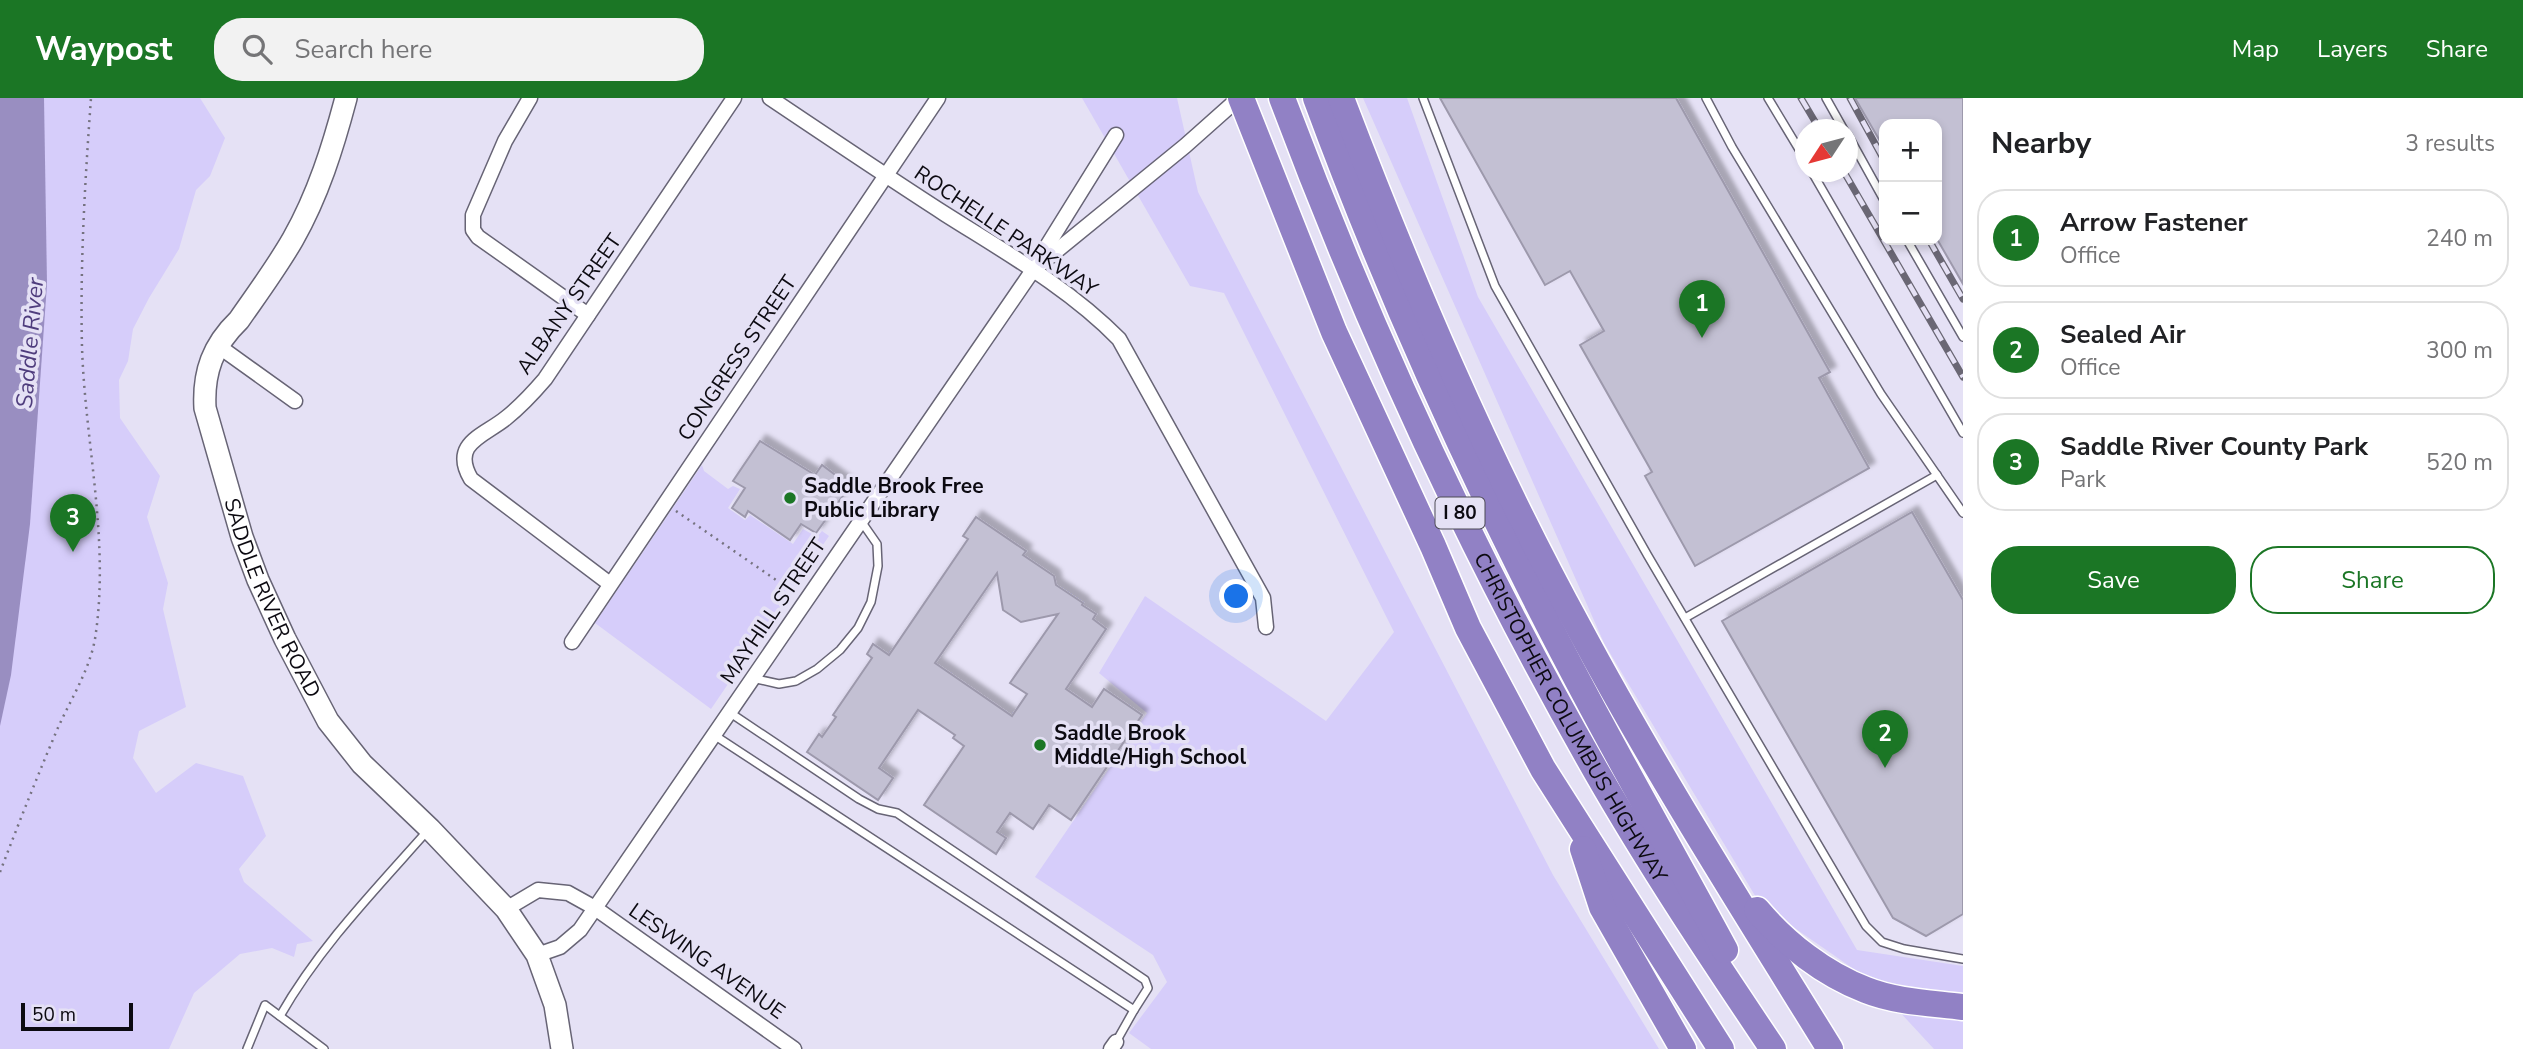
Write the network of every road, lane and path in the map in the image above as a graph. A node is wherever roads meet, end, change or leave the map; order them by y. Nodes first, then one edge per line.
1 (91, 98) edge
2 (346, 98) edge
3 (530, 98) edge
4 (734, 98) edge
5 (770, 98) edge
6 (938, 98) edge
7 (1240, 98) edge
8 (1282, 98) edge
9 (1315, 98) edge
10 (1341, 98) edge
11 (1423, 98) edge
12 (1706, 98) edge
13 (1768, 98) edge
14 (1826, 98) edge
15 (1838, 119) edge
16 (1116, 135) dead end
17 (1795, 144) edge
18 (1858, 154) edge
19 (885, 176) junction
20 (1818, 182) edge
21 (1879, 191) edge
22 (1910, 245) edge
23 (1033, 270) junction
24 (588, 315) junction
25 (1963, 337) edge
26 (218, 345) junction
27 (295, 401) dead end
28 (1963, 433) edge
29 (1937, 475) junction
30 (672, 509) dead end
31 (1963, 513) edge
32 (861, 520) junction
33 (610, 584) junction
34 (792, 591) dead end
35 (1685, 618) junction
36 (1266, 627) dead end
37 (572, 642) dead end
38 (752, 678) junction
39 (729, 712) junction
40 (713, 735) junction
41 (1570, 811) junction
42 (429, 829) junction
43 (1714, 861) junction
44 (0, 872) edge
45 (595, 908) junction
46 (506, 909) junction
47 (537, 955) junction
48 (1963, 959) edge
49 (1963, 1007) edge
50 (1134, 1010) junction
51 (280, 1016) junction
52 (1114, 1045) edge
53 (248, 1048) edge
54 (324, 1049) edge
55 (562, 1049) edge
56 (794, 1049) edge
57 (1683, 1049) edge
58 (1721, 1049) edge
59 (1773, 1049) edge
60 (1779, 1049) edge
61 (1830, 1049) edge

1 - 44 path
2 - 26 street, SADDLE RIVER ROAD
3 - 24 street
4 - 24 street, ALBANY STREET
5 - 19 street, ROCHELLE PARKWAY
6 - 19 street, CONGRESS STREET
7 - 23 street, MAYHILL STREET
7 - 41 highway, CHRISTOPHER COLUMBUS HIGHWAY / I 80
8 - 59 highway, CHRISTOPHER COLUMBUS HIGHWAY / I 80
9 - 60 highway, CHRISTOPHER COLUMBUS HIGHWAY / I 80
10 - 43 highway
11 - 35 lane
12 - 29 lane
13 - 17 lane
14 - 15 lane
16 - 23 street, MAYHILL STREET
18 - 21 lane
19 - 23 street, ROCHELLE PARKWAY
19 - 33 street, CONGRESS STREET
20 - 28 lane
22 - 25 lane
23 - 32 street, MAYHILL STREET
23 - 36 street, ROCHELLE PARKWAY
24 - 33 street, ALBANY STREET
26 - 27 street
26 - 42 street, SADDLE RIVER ROAD
29 - 31 lane
29 - 35 lane
30 - 34 path
32 - 38 street, MAYHILL STREET
32 - 38 lane
33 - 37 street, CONGRESS STREET
35 - 48 lane
38 - 39 street, MAYHILL STREET
39 - 40 street, MAYHILL STREET
39 - 50 lane
40 - 45 street, MAYHILL STREET
40 - 50 lane
41 - 57 highway
41 - 58 highway, CHRISTOPHER COLUMBUS HIGHWAY / I 80
42 - 46 street, SADDLE RIVER ROAD
42 - 51 lane
43 - 49 highway
43 - 61 highway
45 - 46 street
45 - 47 street, MAYHILL STREET
45 - 56 street, LESWING AVENUE
46 - 47 street, SADDLE RIVER ROAD
47 - 55 street, SADDLE RIVER ROAD
50 - 52 lane
51 - 53 lane
51 - 54 lane

